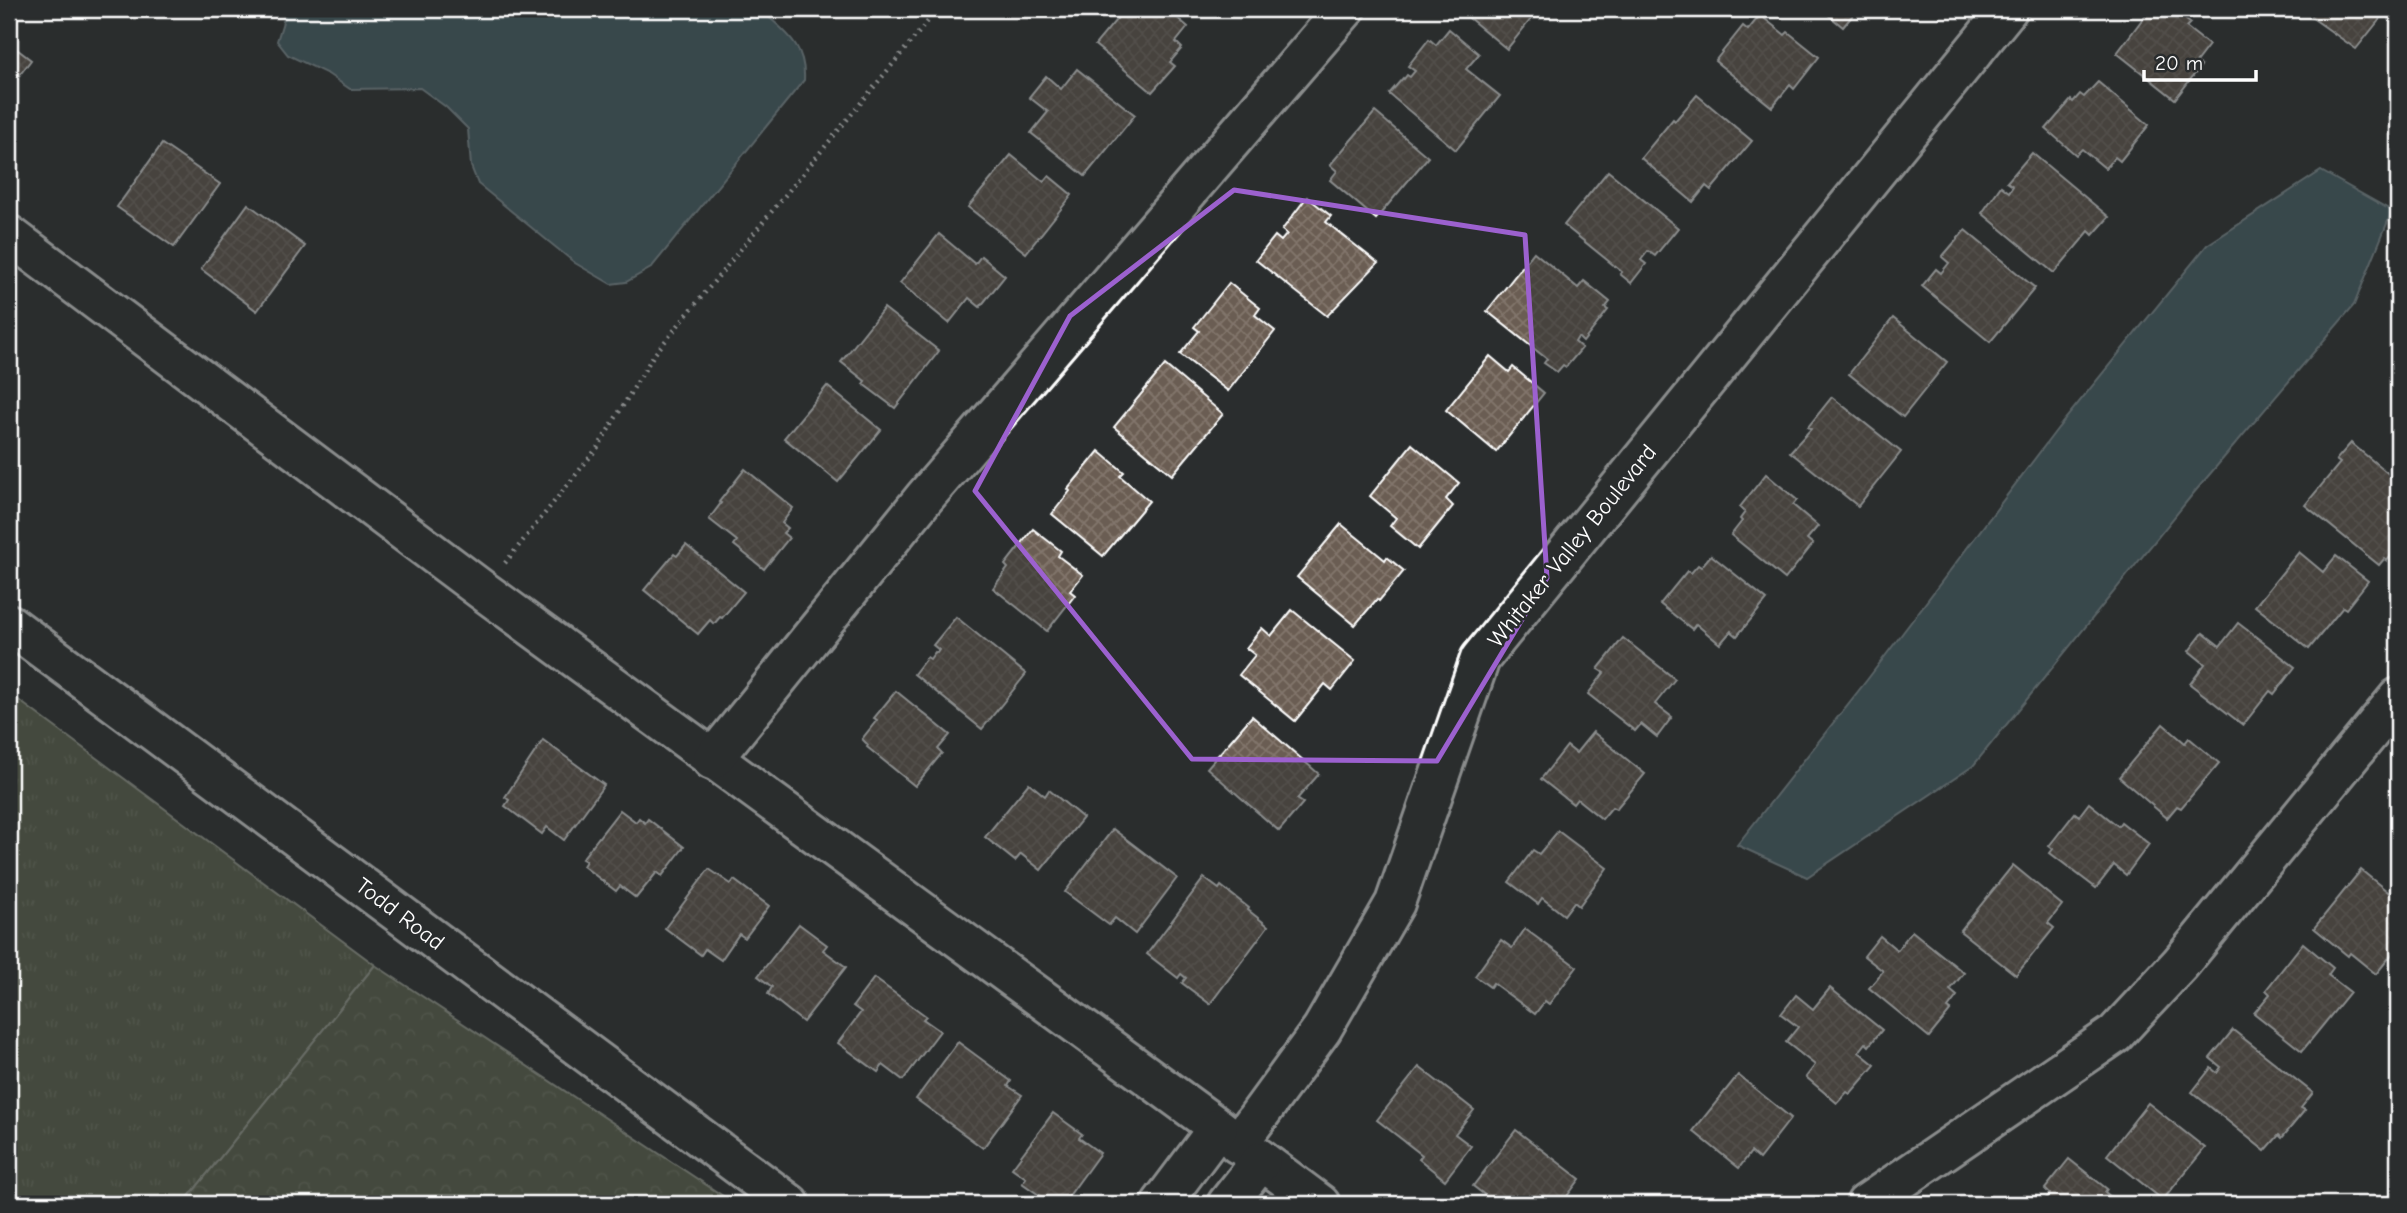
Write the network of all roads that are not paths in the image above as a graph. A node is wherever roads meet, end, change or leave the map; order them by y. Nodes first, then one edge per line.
1 (1345, 9) edge
2 (2008, 9) edge
3 (9, 235) edge
4 (9, 624) edge
5 (2398, 698) edge
6 (712, 760) junction
7 (1239, 1144) junction
8 (790, 1204) edge
9 (1161, 1204) edge
10 (1227, 1204) edge
11 (1320, 1204) edge
12 (1866, 1204) edge

1 - 6 street
2 - 7 street, Whitaker Valley Boulevard
3 - 6 street
4 - 8 street, Todd Road
5 - 12 street
6 - 7 street
7 - 9 street, Whitaker Valley Boulevard
7 - 10 street, Whitaker Valley Boulevard
7 - 11 street

